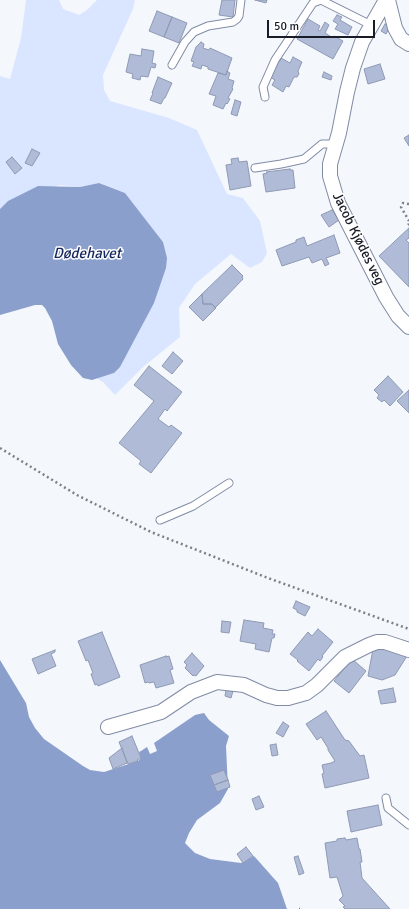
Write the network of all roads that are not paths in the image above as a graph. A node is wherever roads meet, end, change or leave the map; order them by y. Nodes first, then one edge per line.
1 (241, 0) edge
2 (387, 0) edge
3 (371, 25) junction
4 (409, 44) edge
5 (172, 64) dead end
6 (265, 97) dead end
7 (336, 144) junction
8 (255, 168) dead end
9 (409, 327) edge
10 (229, 483) dead end
11 (160, 520) dead end
12 (409, 650) edge
13 (108, 727) dead end
14 (386, 798) dead end
15 (409, 825) edge

1 - 5 lane
2 - 3 street, Jacob Kjødes veg
2 - 4 street
3 - 6 lane
3 - 7 street, Jacob Kjødes veg
7 - 8 lane
7 - 9 street, Jacob Kjødes veg
10 - 11 lane
12 - 13 street
14 - 15 lane

